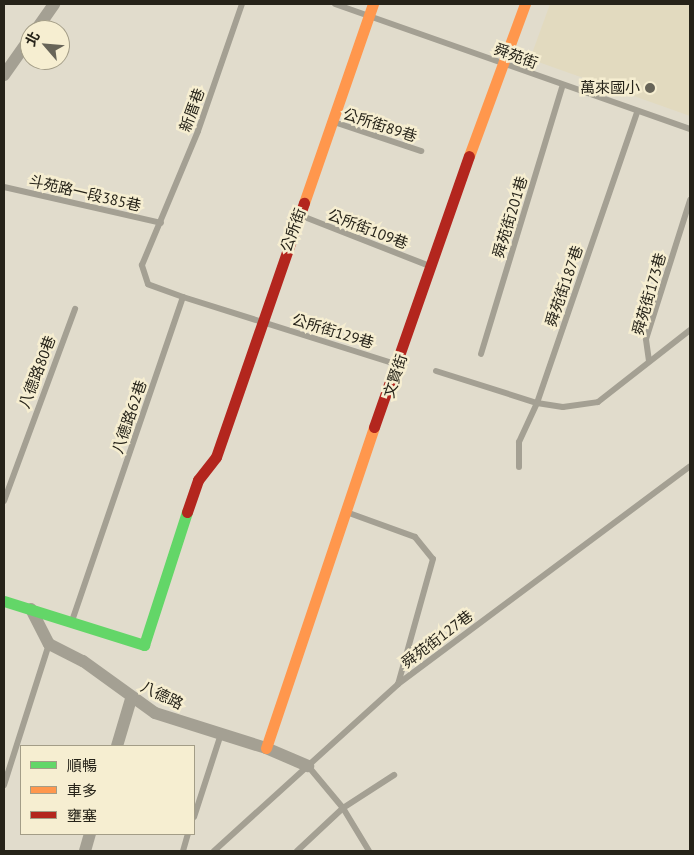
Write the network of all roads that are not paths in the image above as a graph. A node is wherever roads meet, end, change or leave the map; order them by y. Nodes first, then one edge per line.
1 (54, 4) edge
2 (242, 4) edge
3 (335, 4) edge
4 (374, 4) edge
5 (525, 4) edge
6 (369, 16) junction
7 (43, 20) edge
8 (20, 52) edge
9 (503, 65) junction
10 (4, 75) edge
11 (562, 87) junction
12 (637, 112) junction
13 (332, 122) junction
14 (690, 129) edge
15 (421, 151) dead end
16 (4, 187) edge
17 (690, 200) edge
18 (298, 215) junction
19 (161, 223) junction
20 (429, 266) junction
21 (183, 297) junction
22 (75, 309) dead end
23 (260, 322) junction
24 (690, 330) edge
25 (481, 354) dead end
26 (649, 361) junction
27 (399, 365) junction
28 (436, 371) dead end
29 (538, 403) junction
30 (690, 466) edge
31 (519, 467) dead end
32 (4, 502) edge
33 (349, 513) junction
34 (4, 601) edge
35 (31, 609) junction
36 (72, 622) junction
37 (49, 644) junction
38 (398, 684) junction
39 (131, 699) junction
40 (220, 737) junction
41 (117, 745) edge
42 (266, 748) junction
43 (308, 766) junction
44 (394, 775) dead end
45 (4, 785) edge
46 (343, 808) junction
47 (195, 814) edge
48 (90, 835) edge
49 (188, 835) edge
50 (85, 851) edge
51 (182, 851) edge
52 (214, 851) edge
53 (297, 851) edge
54 (369, 851) edge

1 - 7 street
2 - 19 lane, 新厝巷
3 - 6 lane, 舜苑街
4 - 6 street, 公所街
5 - 9 street, 文賢街
6 - 9 lane, 舜苑街
6 - 13 street, 公所街
8 - 10 street
9 - 11 lane, 舜苑街
9 - 20 street, 文賢街
11 - 12 lane, 舜苑街
11 - 25 lane, 舜苑街201巷
12 - 14 lane, 舜苑街
12 - 29 lane, 舜苑街187巷
13 - 15 lane, 公所街89巷
13 - 18 street, 公所街
16 - 19 lane, 斗苑路一段385巷
17 - 26 lane, 舜苑街173巷
18 - 20 lane, 公所街109巷
18 - 23 street, 公所街
19 - 21 lane, 新厝巷
20 - 27 street, 文賢街
21 - 23 lane
21 - 36 lane, 八德路62巷
22 - 32 lane, 八德路80巷
23 - 27 lane, 公所街129巷
23 - 36 street, 公所街
24 - 26 lane
26 - 29 lane
27 - 33 street, 文賢街
28 - 29 lane
29 - 31 lane, 舜苑街187巷
30 - 38 lane, 舜苑街127巷
33 - 38 lane
33 - 42 street, 文賢街
34 - 35 street
35 - 36 street
35 - 37 street
37 - 39 street, 八德路
37 - 45 lane
38 - 43 lane, 舜苑街127巷
39 - 40 street, 八德路
39 - 41 street
40 - 42 street, 八德路
40 - 47 lane
42 - 43 street, 八德路
43 - 46 lane
43 - 52 lane, 舜苑街127巷
44 - 46 lane
46 - 53 lane
46 - 54 lane
48 - 50 street
49 - 51 lane

